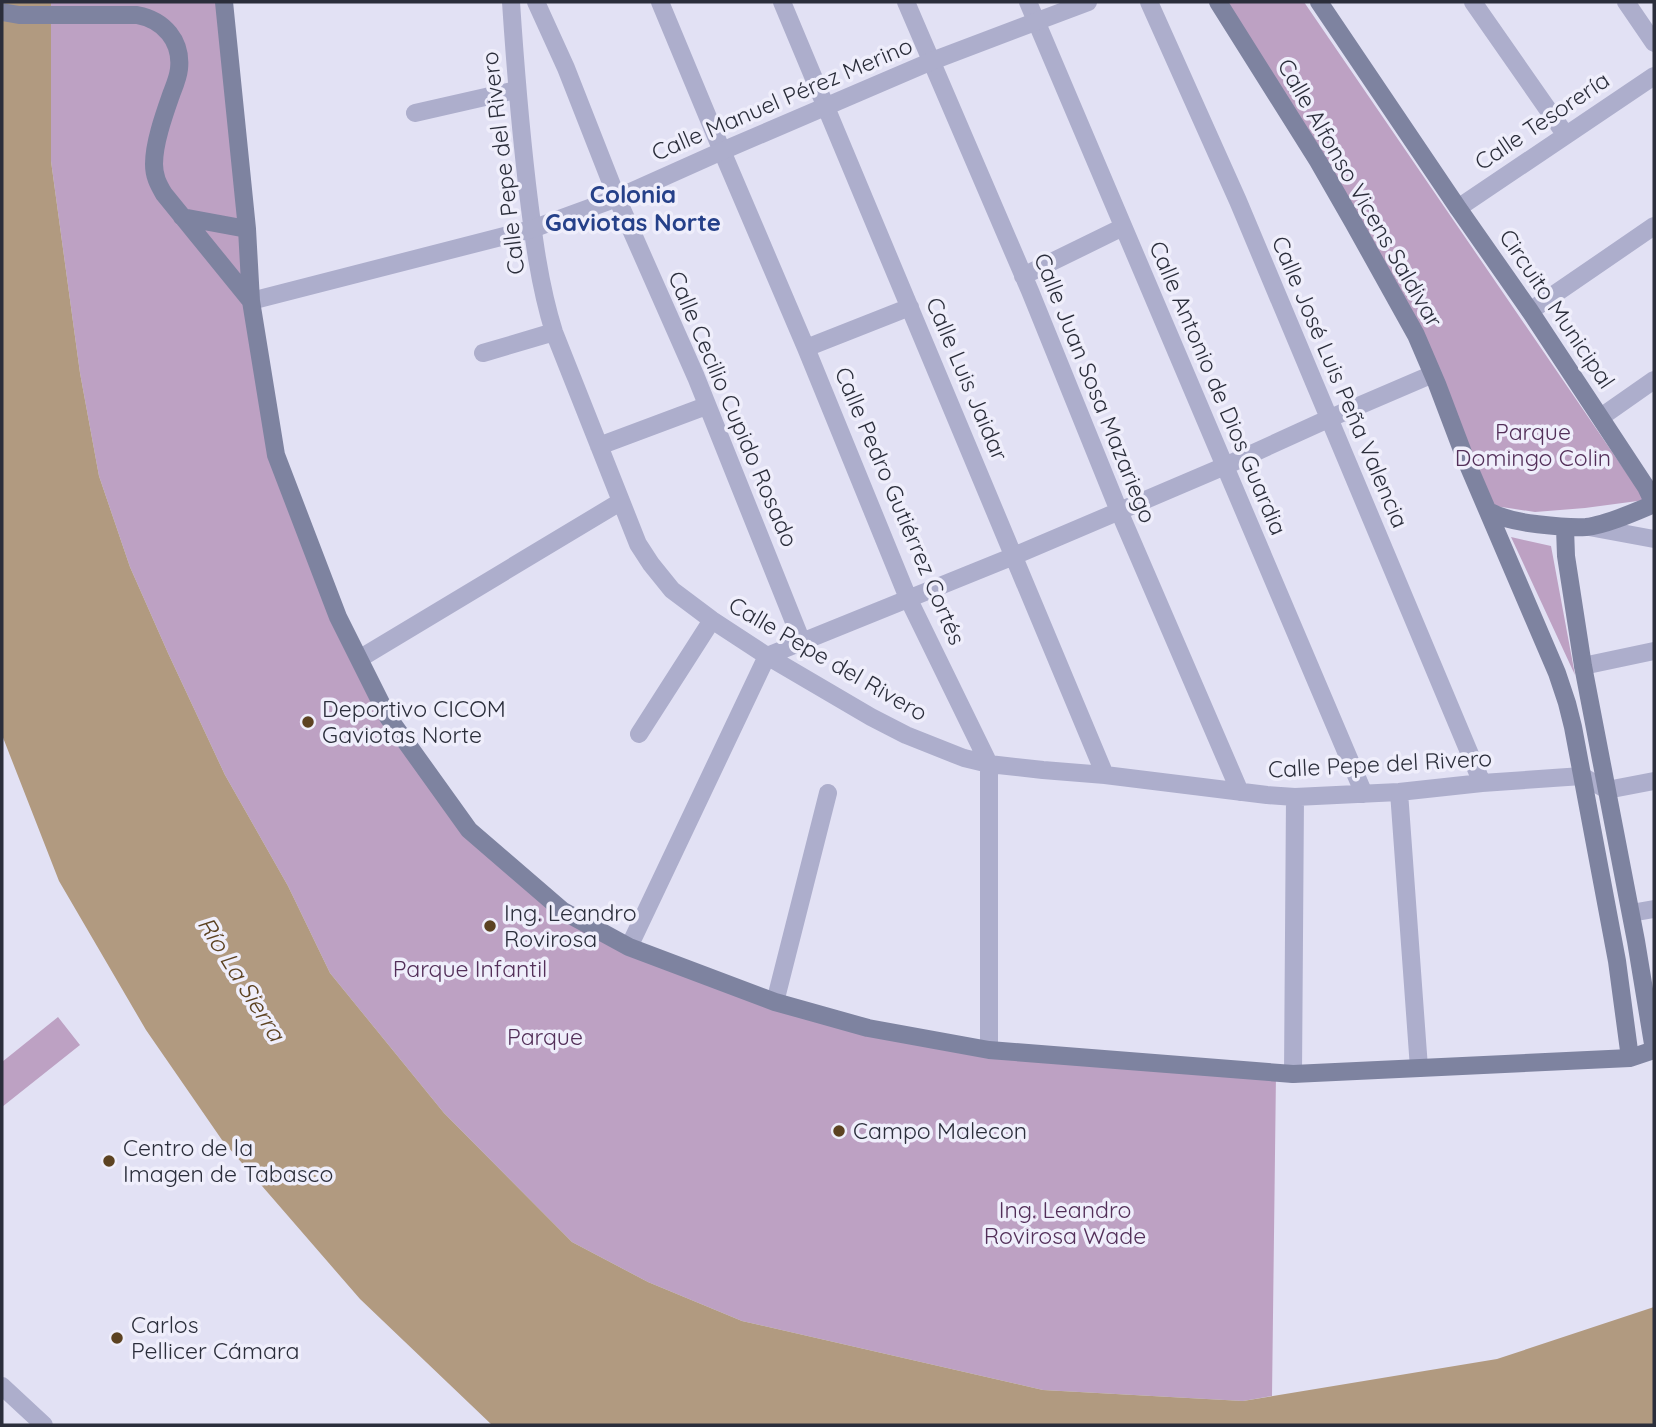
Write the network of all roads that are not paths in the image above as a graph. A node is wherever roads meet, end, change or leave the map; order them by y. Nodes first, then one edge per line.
1 (224, 2) edge
2 (511, 2) edge
3 (536, 2) edge
4 (660, 2) edge
5 (782, 2) edge
6 (906, 2) edge
7 (1028, 2) edge
8 (1088, 2) edge
9 (1149, 2) edge
10 (1218, 2) edge
11 (1319, 2) edge
12 (1473, 2) edge
13 (1626, 2) edge
14 (2, 12) edge
15 (1036, 22) junction
16 (1654, 43) edge
17 (932, 61) junction
18 (1654, 76) edge
19 (516, 90) junction
20 (827, 107) junction
21 (415, 113) dead end
22 (1565, 134) junction
23 (722, 151) junction
24 (617, 198) junction
25 (1458, 208) junction
26 (182, 217) junction
27 (1654, 226) edge
28 (1123, 227) junction
29 (247, 229) junction
30 (532, 229) junction
31 (1023, 276) junction
32 (251, 300) junction
33 (910, 307) junction
34 (1530, 311) junction
35 (554, 332) junction
36 (806, 348) junction
37 (483, 352) dead end
38 (1433, 374) junction
39 (1654, 380) edge
40 (706, 406) junction
41 (1601, 417) junction
42 (1328, 419) junction
43 (599, 446) junction
44 (1225, 466) junction
45 (620, 502) junction
46 (1654, 504) edge
47 (1119, 511) junction
48 (1488, 511) junction
49 (1589, 527) junction
50 (1565, 528) junction
51 (1654, 539) edge
52 (1014, 556) junction
53 (908, 598) junction
54 (712, 620) junction
55 (802, 642) junction
56 (1654, 650) edge
57 (767, 656) junction
58 (359, 659) junction
59 (1583, 666) junction
60 (639, 734) dead end
61 (989, 764) junction
62 (1105, 775) junction
63 (1582, 776) junction
64 (1654, 781) edge
65 (1482, 783) junction
66 (1607, 790) junction
67 (1240, 792) junction
68 (1399, 792) junction
69 (828, 793) dead end
70 (1364, 794) junction
71 (1295, 797) junction
72 (1654, 909) edge
73 (1631, 914) junction
74 (629, 947) junction
75 (775, 1002) junction
76 (989, 1050) junction
77 (1654, 1050) edge
78 (1630, 1058) junction
79 (1419, 1068) junction
80 (1293, 1074) junction
81 (2, 1386) edge
82 (44, 1425) edge

1 - 29 main road
2 - 19 street, Calle Pepe del Rivero
3 - 24 street, Calle Cecilio Cupido Rosado
4 - 23 street, Calle Pedro Gutiérrez Cortés
5 - 20 street, Calle Luis Jaidar
6 - 17 street, Calle Juan Sosa Mazariego
7 - 15 street, Calle Antonio de Dios Guardia
8 - 15 street, Calle Manuel Pérez Merino
9 - 42 street, Calle José Luis Peña Valencia
10 - 38 main road, Calle Alfonso Vicens Saldivar
11 - 25 main road, Circuito Municipal
12 - 22 street
13 - 16 street
14 - 26 main road
15 - 17 street, Calle Manuel Pérez Merino
15 - 28 street, Calle Antonio de Dios Guardia
17 - 20 street, Calle Manuel Pérez Merino
17 - 31 street, Calle Juan Sosa Mazariego
18 - 22 street, Calle Tesorería
19 - 21 street
19 - 30 street, Calle Pepe del Rivero
20 - 23 street, Calle Manuel Pérez Merino
20 - 33 street, Calle Luis Jaidar
22 - 25 street, Calle Tesorería
23 - 24 street, Calle Manuel Pérez Merino
23 - 36 street, Calle Pedro Gutiérrez Cortés
24 - 30 street, Calle Manuel Pérez Merino
24 - 40 street, Calle Cecilio Cupido Rosado
25 - 34 main road, Circuito Municipal
26 - 29 main road
26 - 32 main road
27 - 34 street
28 - 31 street
28 - 44 street, Calle Antonio de Dios Guardia
29 - 32 main road
30 - 32 street, Calle Manuel Pérez Merino
30 - 35 street, Calle Pepe del Rivero
31 - 47 street, Calle Juan Sosa Mazariego
32 - 58 main road
33 - 36 street
33 - 52 street, Calle Luis Jaidar
34 - 41 main road, Circuito Municipal
35 - 37 street
35 - 43 street, Calle Pepe del Rivero
36 - 53 street, Calle Pedro Gutiérrez Cortés
38 - 42 street
38 - 48 main road, Calle Alfonso Vicens Saldivar
39 - 41 street
40 - 43 street
40 - 55 street, Calle Cecilio Cupido Rosado
41 - 46 main road, Circuito Municipal
42 - 44 street
42 - 65 street, Calle José Luis Peña Valencia
43 - 45 street, Calle Pepe del Rivero
44 - 47 street
44 - 70 street, Calle Antonio de Dios Guardia
45 - 54 street, Calle Pepe del Rivero
45 - 58 street
46 - 49 main road, Circuito Municipal
47 - 52 street
47 - 67 street, Calle Juan Sosa Mazariego
48 - 50 main road, Circuito Municipal
48 - 63 main road, Calle Alfonso Vicens Saldivar
49 - 50 main road, Circuito Municipal
49 - 51 street
50 - 59 main road
52 - 53 street
52 - 62 street, Calle Luis Jaidar
53 - 55 street
53 - 61 street, Calle Pedro Gutiérrez Cortés
54 - 57 street, Calle Pepe del Rivero
54 - 60 street
55 - 57 street
56 - 59 street
57 - 61 street, Calle Pepe del Rivero
57 - 74 street
58 - 74 main road
59 - 66 main road
61 - 62 street, Calle Pepe del Rivero
61 - 76 street, Calle Pedro Gutiérrez Cortés
62 - 67 street, Calle Pepe del Rivero
63 - 65 street, Calle Pepe del Rivero
63 - 66 street
63 - 78 main road, Calle Alfonso Vicens Saldivar
64 - 66 street
65 - 68 street, Calle Pepe del Rivero
66 - 73 main road
67 - 71 street, Calle Pepe del Rivero
68 - 70 street, Calle Pepe del Rivero
68 - 79 street
69 - 75 street
70 - 71 street, Calle Pepe del Rivero
71 - 80 street
72 - 73 street
73 - 77 main road
74 - 75 main road
75 - 76 main road
76 - 80 main road
77 - 78 main road
78 - 79 main road
79 - 80 main road
81 - 82 street

